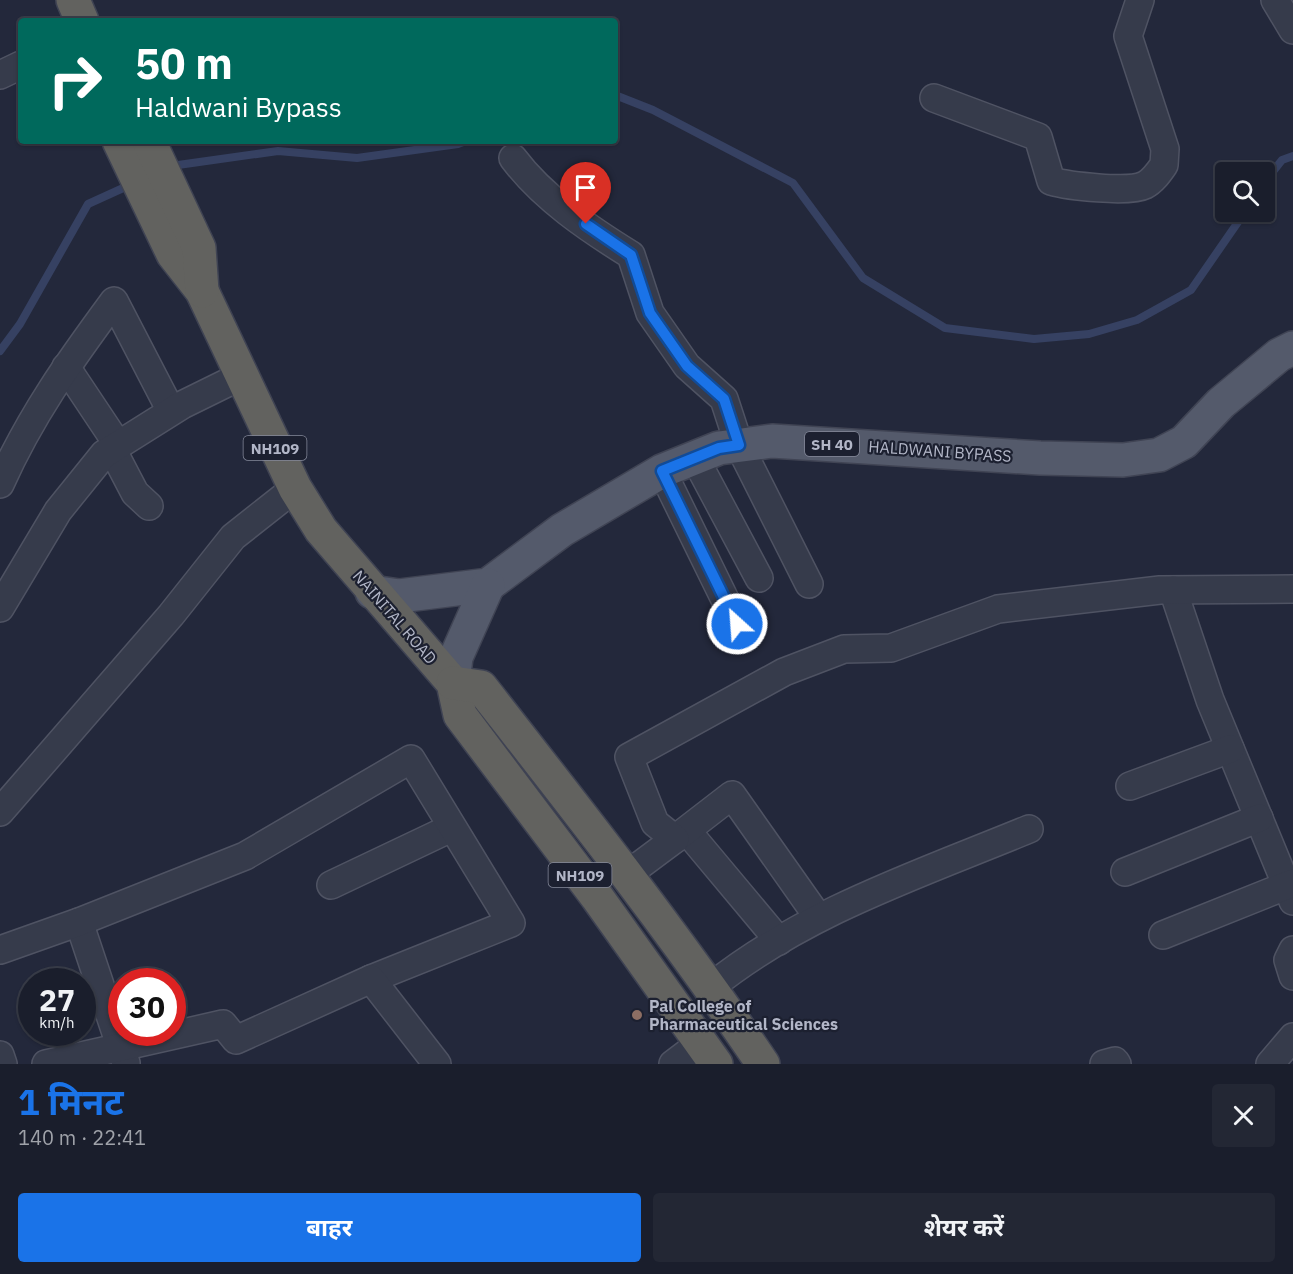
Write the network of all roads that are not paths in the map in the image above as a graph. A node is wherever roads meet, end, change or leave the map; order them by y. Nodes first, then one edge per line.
1 (73, 0) edge
2 (1140, 0) edge
3 (1275, 0) edge
4 (81, 18) edge
5 (1293, 30) edge
6 (18, 66) edge
7 (0, 75) edge
8 (934, 98) dead end
9 (121, 144) edge
10 (151, 144) edge
11 (513, 158) dead end
12 (170, 216) junction
13 (1293, 348) edge
14 (66, 367) junction
15 (243, 375) junction
16 (171, 411) junction
17 (739, 445) junction
18 (115, 447) junction
19 (695, 458) junction
20 (662, 471) junction
21 (0, 484) edge
22 (295, 488) junction
23 (149, 506) dead end
24 (759, 578) dead end
25 (809, 584) dead end
26 (488, 585) junction
27 (1293, 589) edge
28 (1173, 590) junction
29 (372, 592) junction
30 (0, 608) edge
31 (737, 624) dead end
32 (453, 682) junction
33 (1230, 749) junction
34 (1130, 786) dead end
35 (0, 812) edge
36 (1259, 818) junction
37 (451, 828) junction
38 (1029, 829) dead end
39 (681, 835) junction
40 (1125, 872) dead end
41 (627, 874) junction
42 (331, 885) dead end
43 (1291, 890) edge
44 (819, 917) junction
45 (79, 922) junction
46 (1163, 935) dead end
47 (779, 941) junction
48 (0, 950) edge
49 (1293, 950) edge
50 (1293, 976) edge
51 (371, 979) junction
52 (711, 987) junction
53 (1293, 1037) edge
54 (709, 1053) edge
55 (0, 1055) edge
56 (123, 1055) edge
57 (3, 1064) edge
58 (46, 1064) edge
59 (437, 1064) edge
60 (673, 1064) edge
61 (763, 1064) edge
62 (1104, 1064) edge
63 (1117, 1064) edge
64 (1270, 1064) edge

1 - 4 highway
2 - 8 street
3 - 5 street
6 - 7 street
9 - 12 highway, NAINITAL ROAD / NH109
10 - 12 highway, NH109
11 - 17 street
12 - 15 highway, NAINITAL ROAD / NH109
13 - 17 main road, HALDWANI BYPASS / SH 40
14 - 16 street
14 - 18 street
14 - 21 street
15 - 16 street
15 - 22 highway, NAINITAL ROAD / NH109
16 - 18 street
17 - 19 main road, HALDWANI BYPASS / SH 40
17 - 25 street
18 - 23 street
18 - 30 street
19 - 20 main road, HALDWANI BYPASS / SH 40
19 - 24 street
20 - 26 main road, HALDWANI BYPASS / SH 40
20 - 31 street
22 - 29 highway, NAINITAL ROAD / NH109
22 - 35 street
26 - 29 main road, HALDWANI BYPASS / SH 40
26 - 32 main road, SH 40
27 - 28 street
28 - 33 street
28 - 39 street
29 - 32 highway, NAINITAL ROAD / NH109
32 - 41 highway
32 - 54 highway, NH109
33 - 34 street
33 - 36 street
36 - 40 street
36 - 43 street
37 - 42 street
37 - 45 street
37 - 51 street
38 - 44 street
39 - 41 street
39 - 44 street
39 - 47 street
41 - 52 highway
43 - 46 street
44 - 47 street
45 - 48 street
45 - 56 street
47 - 52 street
49 - 50 street
51 - 56 street
51 - 59 street
52 - 61 highway
53 - 64 street
54 - 60 street
55 - 57 street
56 - 58 street
62 - 63 street

